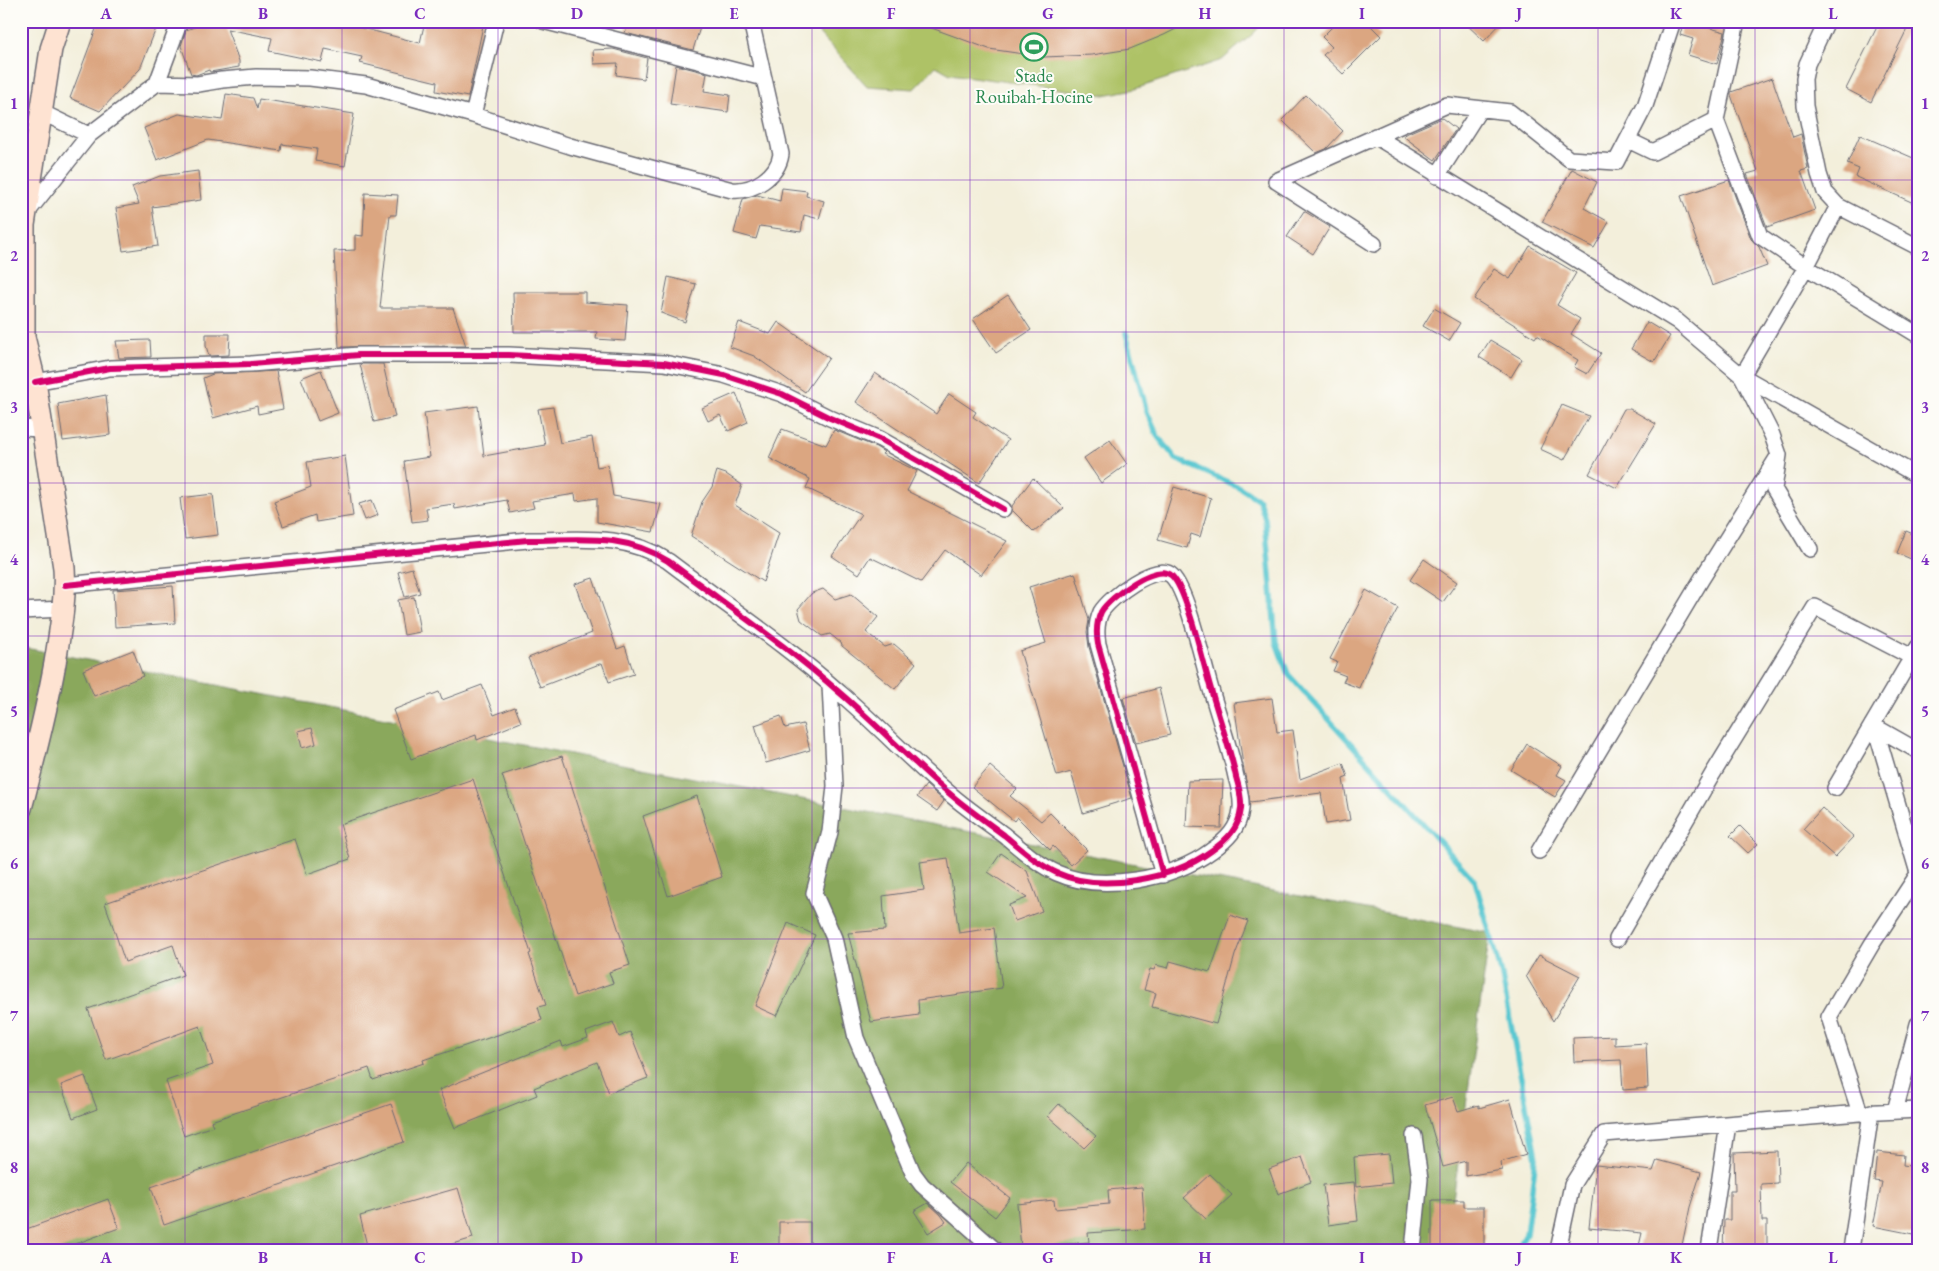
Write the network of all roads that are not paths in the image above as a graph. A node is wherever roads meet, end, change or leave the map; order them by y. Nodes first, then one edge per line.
1 (60, 21) edge
2 (180, 21) edge
3 (496, 21) edge
4 (543, 21) edge
5 (751, 21) edge
6 (1673, 21) edge
7 (1737, 21) edge
8 (1827, 21) edge
9 (764, 78) junction
10 (157, 83) junction
11 (1480, 108) junction
12 (41, 112) junction
13 (473, 115) junction
14 (1716, 120) junction
15 (89, 135) junction
16 (1375, 136) junction
17 (1628, 140) junction
18 (1437, 176) junction
19 (1838, 206) junction
20 (24, 221) edge
21 (1374, 244) dead end
22 (1918, 248) edge
23 (1806, 267) junction
24 (1918, 335) edge
25 (1742, 376) junction
26 (35, 382) junction
27 (21, 428) edge
28 (42, 429) junction
29 (1779, 455) junction
30 (1918, 476) edge
31 (1003, 509) dead end
32 (1810, 549) dead end
33 (65, 585) junction
34 (63, 609) junction
35 (21, 611) edge
36 (1915, 652) edge
37 (830, 685) junction
38 (1874, 726) junction
39 (1918, 751) edge
40 (1835, 788) dead end
41 (21, 808) edge
42 (1539, 851) dead end
43 (1918, 874) edge
44 (1163, 875) junction
45 (1617, 938) dead end
46 (1918, 1024) edge
47 (1918, 1110) edge
48 (1895, 1111) junction
49 (1865, 1112) junction
50 (1728, 1124) junction
51 (1414, 1136) dead end
52 (995, 1250) edge
53 (1413, 1250) edge
54 (1558, 1250) edge
55 (1709, 1250) edge
56 (1851, 1250) edge

1 - 12 main road
2 - 10 street
3 - 13 street
4 - 9 street
5 - 9 street
6 - 17 street
7 - 14 street
8 - 19 street
9 - 13 street
10 - 13 street
10 - 15 street
11 - 16 street
11 - 17 street
11 - 18 street
12 - 15 street
12 - 20 main road
14 - 17 street
14 - 23 street
15 - 20 street
16 - 18 street
16 - 21 street
18 - 25 street
19 - 22 street
19 - 23 street
20 - 26 main road
23 - 24 street
23 - 25 street
25 - 29 street
25 - 30 street
26 - 28 main road
26 - 31 street
27 - 28 street
28 - 33 main road
29 - 32 street
29 - 42 street
33 - 34 main road
33 - 37 street
34 - 35 street
34 - 41 main road
36 - 38 street
36 - 45 street
37 - 44 street
37 - 52 street
38 - 39 street
38 - 40 street
38 - 43 street
43 - 49 street
44 - 44 street
46 - 48 street
47 - 48 street
48 - 49 street
49 - 50 street
49 - 56 street
50 - 54 street
50 - 55 street
51 - 53 street

